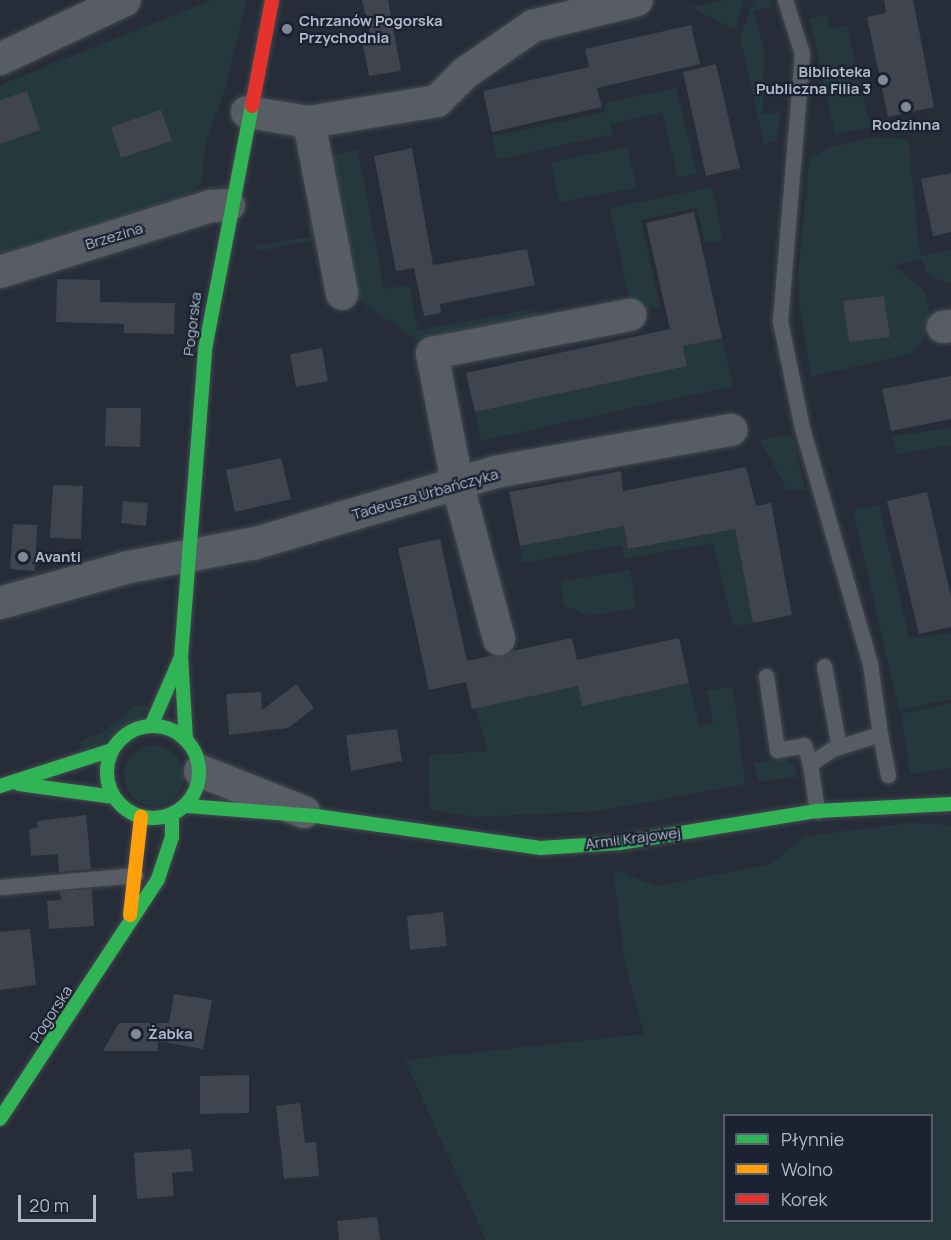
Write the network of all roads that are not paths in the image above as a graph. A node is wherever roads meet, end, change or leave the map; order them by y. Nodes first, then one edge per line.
1 (125, 0) edge
2 (272, 0) edge
3 (637, 0) edge
4 (785, 0) edge
5 (0, 59) edge
6 (248, 112) junction
7 (309, 122) junction
8 (229, 205) junction
9 (0, 272) edge
10 (342, 294) dead end
11 (630, 315) dead end
12 (731, 430) dead end
13 (457, 482) junction
14 (192, 555) junction
15 (0, 603) edge
16 (499, 639) dead end
17 (181, 657) junction
18 (824, 666) dead end
19 (766, 676) dead end
20 (151, 726) junction
21 (880, 734) junction
22 (186, 740) junction
23 (839, 747) junction
24 (112, 750) junction
25 (810, 764) junction
26 (200, 771) junction
27 (888, 775) dead end
28 (7, 785) edge
29 (114, 797) junction
30 (951, 804) edge
31 (187, 806) junction
32 (817, 812) junction
33 (172, 814) junction
34 (316, 816) junction
35 (141, 817) junction
36 (135, 875) junction
37 (0, 887) edge
38 (128, 926) junction
39 (0, 1119) edge

1 - 5 street
2 - 6 street, Pogorska
3 - 7 street
4 - 21 lane
6 - 7 street
6 - 8 street, Pogorska
7 - 10 street
8 - 9 street, Brzezina
8 - 14 street, Pogorska
11 - 13 street
12 - 13 street, Tadeusza Urbańczyka
13 - 14 street, Tadeusza Urbańczyka
13 - 16 street
14 - 15 street, Tadeusza Urbańczyka
14 - 17 street, Pogorska
17 - 20 street, Pogorska
17 - 22 street, Pogorska
18 - 23 lane
19 - 25 lane
20 - 22 street
20 - 24 street
21 - 23 lane
21 - 27 lane
22 - 26 street
23 - 25 lane
24 - 28 street
24 - 29 street
25 - 32 lane
26 - 31 street
26 - 34 street, Armii Krajowej
28 - 29 street
29 - 35 street
30 - 32 street, Armii Krajowej
31 - 33 street
31 - 34 street, Armii Krajowej
32 - 34 street, Armii Krajowej
33 - 35 street
33 - 38 street, Pogorska
35 - 36 street, Pogorska
36 - 37 lane
36 - 38 street, Pogorska
38 - 39 street, Pogorska

